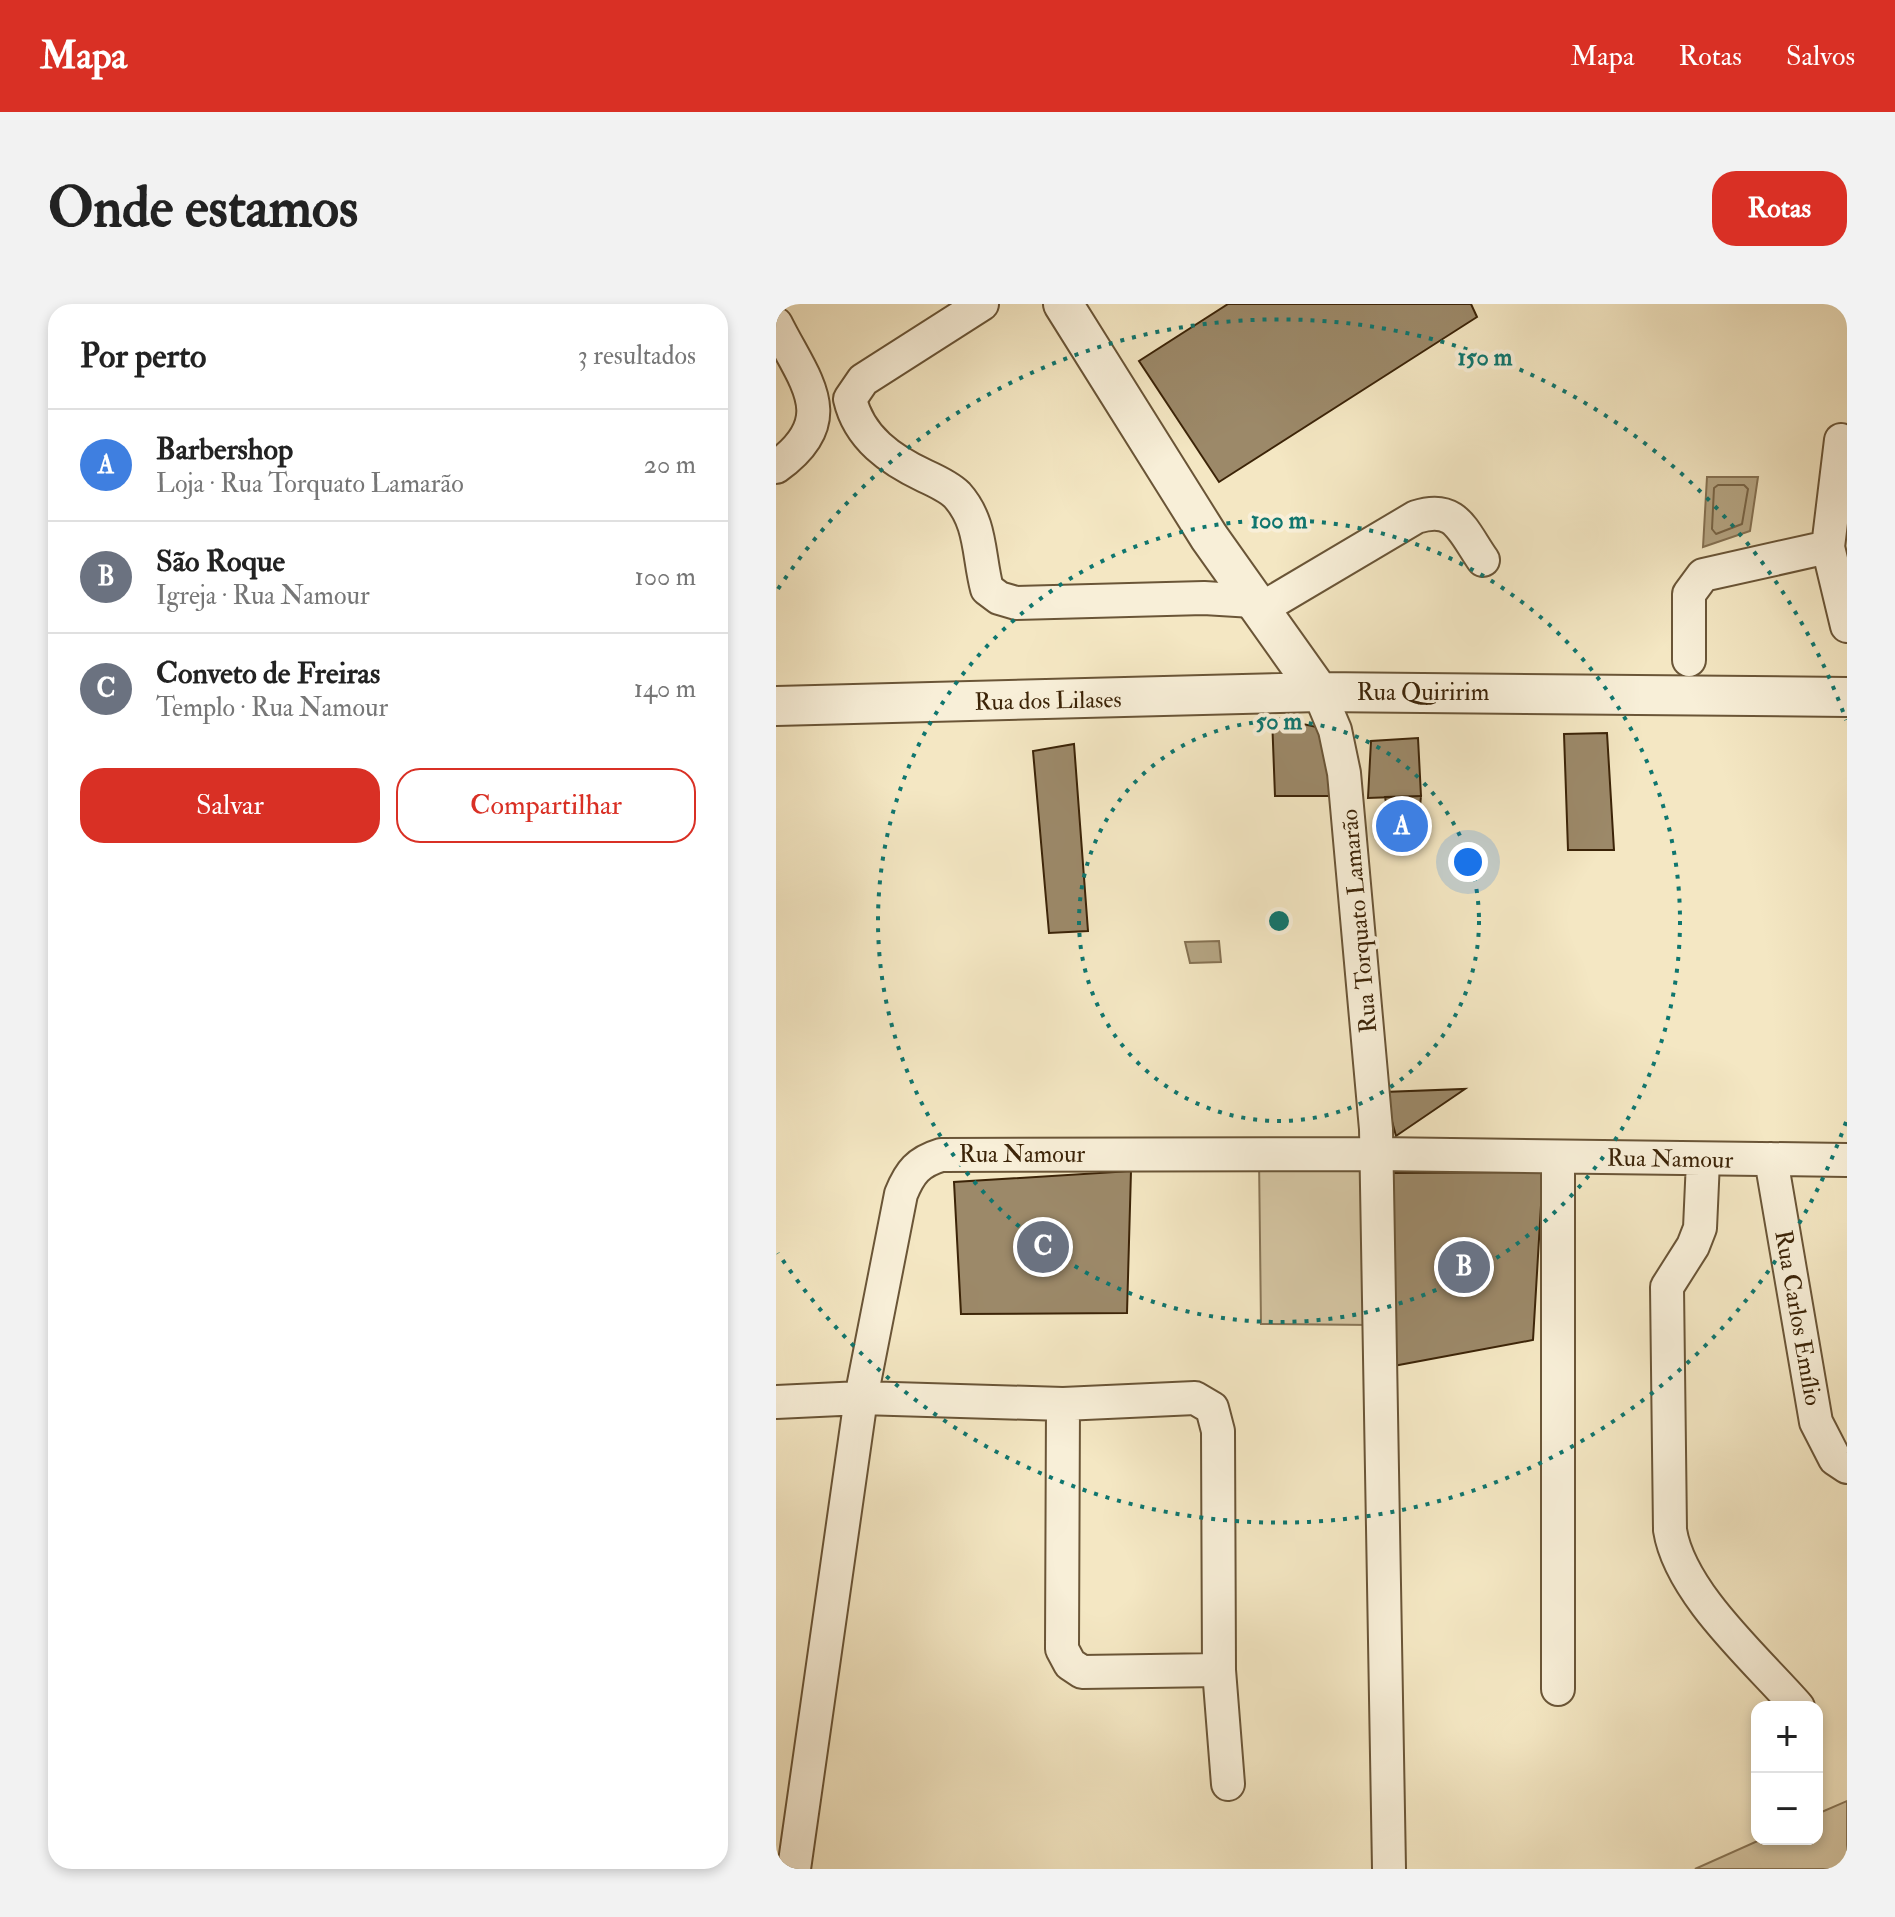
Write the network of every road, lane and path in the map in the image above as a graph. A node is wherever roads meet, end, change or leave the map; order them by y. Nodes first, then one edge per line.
1 (982, 304) edge
2 (1063, 304) edge
3 (776, 324) edge
4 (1841, 440) dead end
5 (776, 467) edge
6 (1828, 547) junction
7 (1483, 560) dead end
8 (1256, 605) junction
9 (1847, 626) edge
10 (1689, 660) dead end
11 (1319, 692) junction
12 (1847, 697) edge
13 (776, 706) edge
14 (1377, 1154) junction
15 (1558, 1157) junction
16 (1771, 1159) junction
17 (1847, 1160) edge
18 (1703, 1161) junction
19 (861, 1398) junction
20 (776, 1402) edge
21 (1063, 1404) junction
22 (1847, 1467) edge
23 (1219, 1670) junction
24 (1558, 1689) dead end
25 (1793, 1701) edge
26 (1228, 1784) dead end
27 (794, 1869) edge
28 (1389, 1869) edge

1 - 8 street
2 - 8 street
3 - 5 street
4 - 6 street
6 - 9 street
6 - 10 street
7 - 8 street
8 - 11 street
11 - 12 street, Rua Quiririm
11 - 13 street, Rua dos Lilases
11 - 14 street, Rua Torquato Lamarão
14 - 15 street, Rua Namour
14 - 19 street, Rua Namour
14 - 28 street, Rua Torquato Lamarão
15 - 18 street, Rua Namour
15 - 24 street
16 - 17 street, Rua Namour
16 - 18 street, Rua Namour
16 - 22 street, Rua Carlos Emílio
18 - 25 street
19 - 20 street
19 - 21 street
19 - 27 street, Rua Namour
21 - 23 street
21 - 23 street
23 - 26 street

